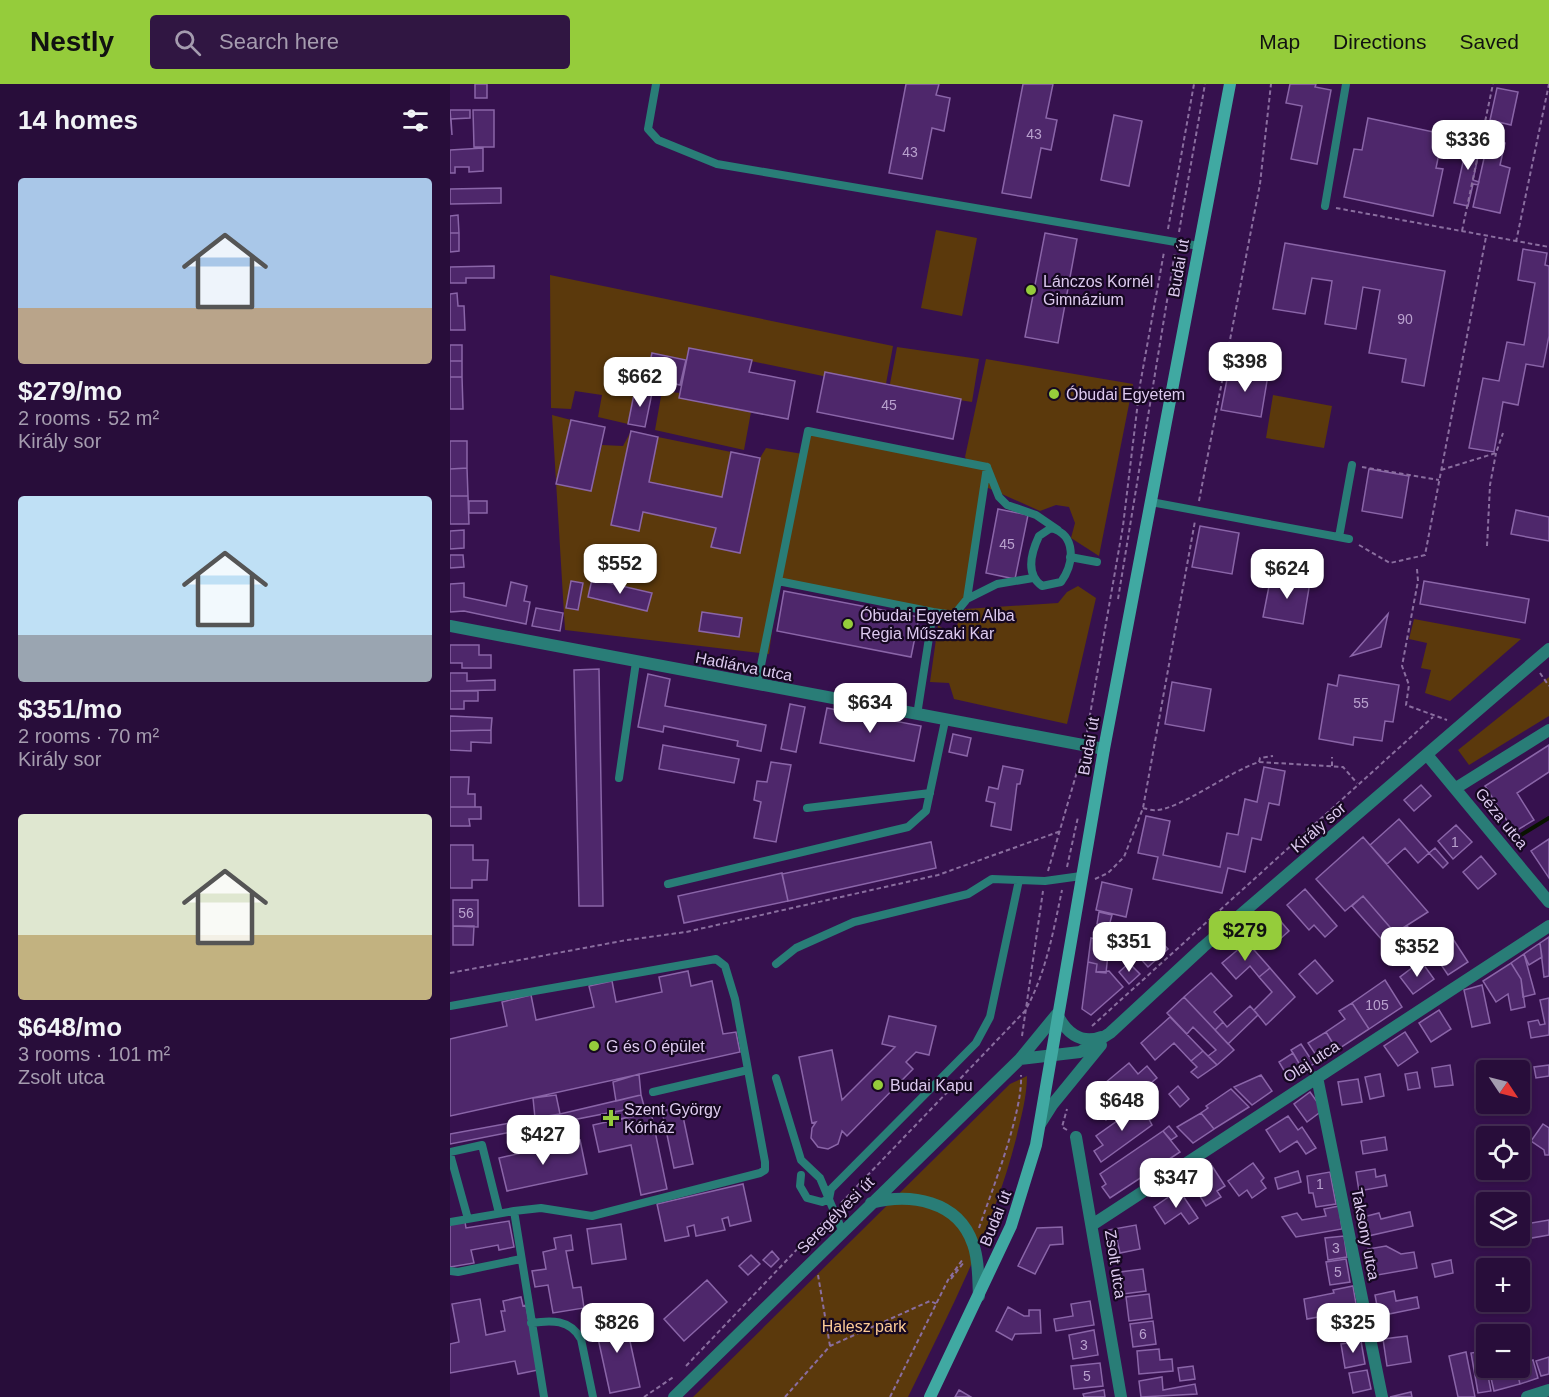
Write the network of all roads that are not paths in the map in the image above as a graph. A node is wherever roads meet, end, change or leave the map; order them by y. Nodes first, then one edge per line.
1 (656, 84) edge
2 (1230, 84) edge
3 (1346, 84) edge
4 (1325, 206) road end
5 (1199, 246) junction
6 (1352, 465) road end
7 (987, 467) junction
8 (1151, 502) junction
9 (1058, 530) junction
10 (1339, 537) junction
11 (1349, 539) road end
12 (1070, 557) junction
13 (1097, 562) dead end
14 (1033, 578) junction
15 (778, 581) junction
16 (967, 599) junction
17 (933, 612) junction
18 (450, 626) edge
19 (1549, 649) edge
20 (636, 662) junction
21 (757, 685) junction
22 (917, 715) junction
23 (945, 721) junction
24 (1549, 730) edge
25 (1104, 749) junction
26 (1428, 756) junction
27 (619, 778) dead end
28 (1456, 788) junction
29 (930, 793) junction
30 (807, 808) dead end
31 (1087, 878) junction
32 (1018, 880) junction
33 (668, 884) dead end
34 (1549, 902) edge
35 (1549, 926) edge
36 (776, 964) dead end
37 (450, 1006) edge
38 (1057, 1014) junction
39 (1110, 1033) junction
40 (1050, 1054) junction
41 (1020, 1059) junction
42 (748, 1070) junction
43 (1317, 1077) junction
44 (776, 1078) dead end
45 (653, 1092) dead end
46 (1040, 1125) junction
47 (1076, 1137) road end
48 (450, 1153) edge
49 (801, 1175) dead end
50 (829, 1199) junction
51 (869, 1203) junction
52 (514, 1210) junction
53 (499, 1213) junction
54 (468, 1219) junction
55 (450, 1222) edge
56 (1092, 1225) junction
57 (842, 1230) junction
58 (521, 1259) junction
59 (450, 1271) edge
60 (979, 1298) junction
61 (531, 1323) junction
62 (1549, 1390) edge
63 (544, 1397) edge
64 (593, 1397) edge
65 (674, 1397) edge
66 (930, 1397) edge
67 (1121, 1397) edge
68 (1382, 1397) edge
69 (1527, 1397) edge

1 - 5 lane
2 - 5 main road, Budai út
3 - 4 lane
5 - 8 main road, Budai út
6 - 10 lane
7 - 9 lane
7 - 15 lane
7 - 16 lane
8 - 10 lane
8 - 25 main road, Budai út
9 - 12 lane
9 - 14 lane
10 - 11 lane
12 - 13 lane
12 - 14 lane
14 - 16 lane
15 - 17 lane
15 - 21 lane
16 - 17 lane
17 - 22 lane
18 - 20 street, Hadiárva utca
19 - 26 street, Király sor
20 - 21 street, Hadiárva utca
20 - 27 lane
21 - 22 street, Hadiárva utca
22 - 23 street, Hadiárva utca
23 - 25 street, Hadiárva utca
23 - 29 lane
24 - 28 street
25 - 31 main road, Budai út
26 - 28 street, Géza utca
26 - 39 street, Király sor
28 - 34 street, Géza utca
29 - 30 lane
29 - 33 lane
31 - 32 lane
31 - 38 main road, Budai út
32 - 36 lane
32 - 50 lane
35 - 43 street, Olaj utca
37 - 42 lane
38 - 39 street
38 - 40 main road, Budai út
38 - 41 street, Seregélyesi út
39 - 40 street, Király sor
39 - 46 street, Király sor
40 - 41 street
40 - 46 main road, Budai út
41 - 51 street, Seregélyesi út
42 - 45 lane
42 - 52 lane
43 - 56 street, Olaj utca
43 - 68 street, Taksony utca
44 - 50 lane
46 - 60 main road, Budai út
47 - 56 street, Zsolt utca
48 - 53 lane
48 - 54 lane
49 - 50 lane
50 - 57 lane
51 - 57 street, Seregélyesi út
51 - 60 street
52 - 53 lane
52 - 58 lane
53 - 54 lane
54 - 55 lane
56 - 67 street, Zsolt utca
57 - 65 street, Seregélyesi út
58 - 59 lane
58 - 61 lane
60 - 66 main road, Budai út
61 - 63 lane
61 - 64 lane
62 - 69 street

